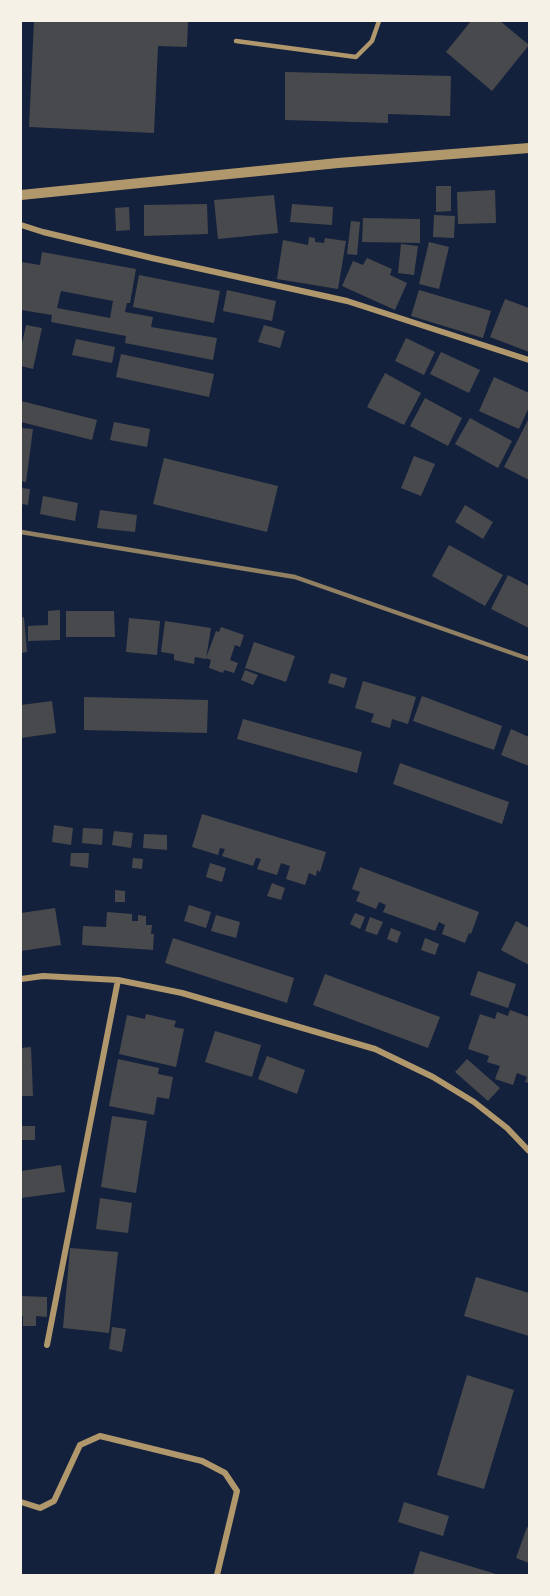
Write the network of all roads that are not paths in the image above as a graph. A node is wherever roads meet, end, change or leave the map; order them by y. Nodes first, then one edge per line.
1 (379, 21) edge
2 (236, 41) dead end
3 (529, 148) edge
4 (21, 195) edge
5 (21, 225) edge
6 (529, 360) edge
7 (21, 979) edge
8 (118, 980) junction
9 (529, 1151) edge
10 (47, 1345) dead end
11 (21, 1502) edge
12 (217, 1575) edge

1 - 2 lane
3 - 4 street
5 - 6 street
7 - 8 street
8 - 9 street
8 - 10 street
11 - 12 street

